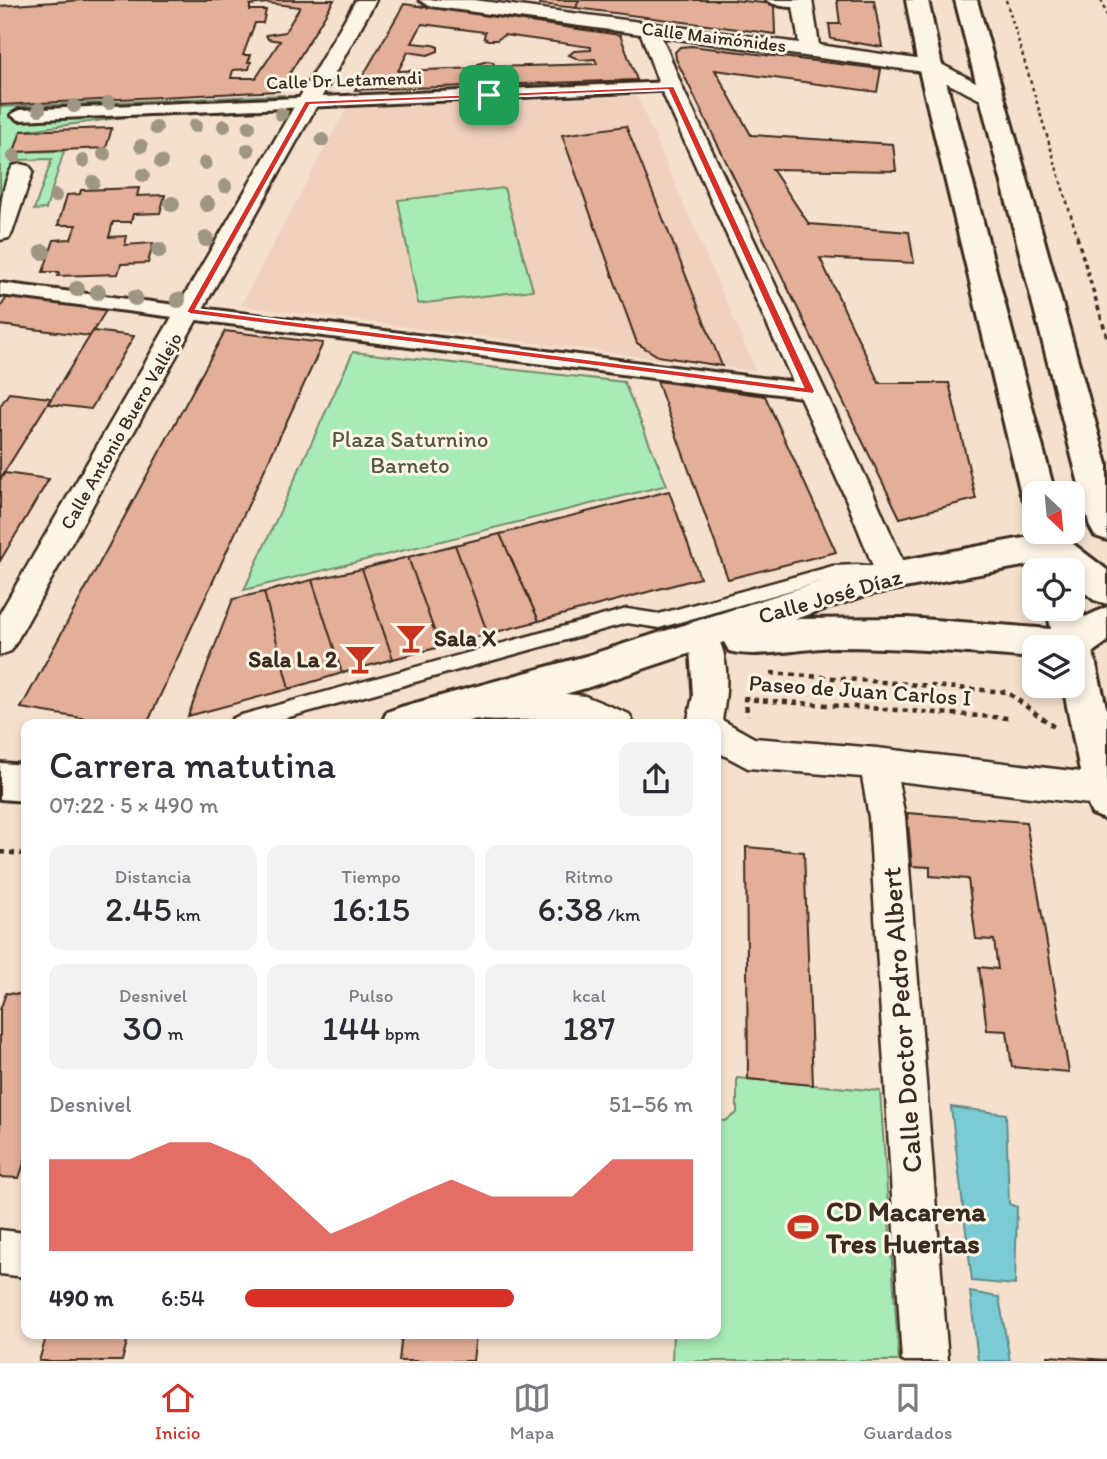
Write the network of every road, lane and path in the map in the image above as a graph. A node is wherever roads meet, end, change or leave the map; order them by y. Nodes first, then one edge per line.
1 (366, 0) edge
2 (432, 0) edge
3 (773, 0) edge
4 (917, 0) edge
5 (965, 0) edge
6 (1006, 0) edge
7 (1101, 0) edge
8 (803, 2) edge
9 (516, 5) edge
10 (1107, 16) edge
11 (649, 29) junction
12 (810, 50) junction
13 (930, 66) junction
14 (671, 87) junction
15 (991, 99) junction
16 (307, 103) junction
17 (19, 115) dead end
18 (21, 171) dead end
19 (0, 233) edge
20 (0, 289) edge
21 (190, 312) junction
22 (1107, 337) edge
23 (810, 391) junction
24 (1035, 481) edge
25 (1107, 527) edge
26 (1052, 550) edge
27 (893, 576) junction
28 (1107, 590) edge
29 (1107, 622) edge
30 (1085, 638) edge
31 (0, 642) edge
32 (1022, 642) edge
33 (706, 646) junction
34 (586, 672) junction
35 (759, 673) dead end
36 (1085, 698) edge
37 (463, 706) junction
38 (707, 710) edge
39 (1008, 718) dead end
40 (256, 719) edge
41 (418, 719) edge
42 (609, 719) edge
43 (1052, 727) dead end
44 (721, 736) edge
45 (877, 763) junction
46 (0, 782) edge
47 (21, 783) edge
48 (1106, 796) edge
49 (0, 852) edge
50 (21, 853) edge
51 (0, 1252) edge
52 (21, 1254) edge
53 (925, 1361) edge

1 - 16 street, Calle Antonio Buero Vallejo
2 - 9 street, Calle Maimónides
3 - 8 street
4 - 13 main road
5 - 15 main road
6 - 22 path
7 - 10 path
8 - 12 street
9 - 11 street, Calle Maimónides
11 - 12 street, Calle Maimónides
11 - 14 street
12 - 13 street, Calle Maimónides
13 - 15 street, Calle Maimónides
13 - 24 main road
14 - 16 street, Calle Dr Letamendi
14 - 23 street
15 - 25 main road
16 - 17 street, Calle Dr Letamendi
16 - 21 street, Calle Antonio Buero Vallejo
18 - 19 street
20 - 21 street
21 - 23 street
21 - 31 street, Calle Antonio Buero Vallejo
23 - 27 street
26 - 27 main road, Calle José Díaz
26 - 28 main road, Calle José Díaz
27 - 34 main road, Calle José Díaz
27 - 40 lane
29 - 30 main road
32 - 33 main road, Calle José Díaz
33 - 34 main road, Calle José Díaz
33 - 38 street
34 - 37 main road, Calle José Díaz
35 - 43 path
36 - 48 main road
37 - 41 main road, Calle José Díaz
37 - 42 street
38 - 39 path, Paseo de Juan Carlos I
44 - 45 street
45 - 48 street
45 - 53 street, Calle Doctor Pedro Albert
46 - 47 main road
49 - 50 path
51 - 52 street

